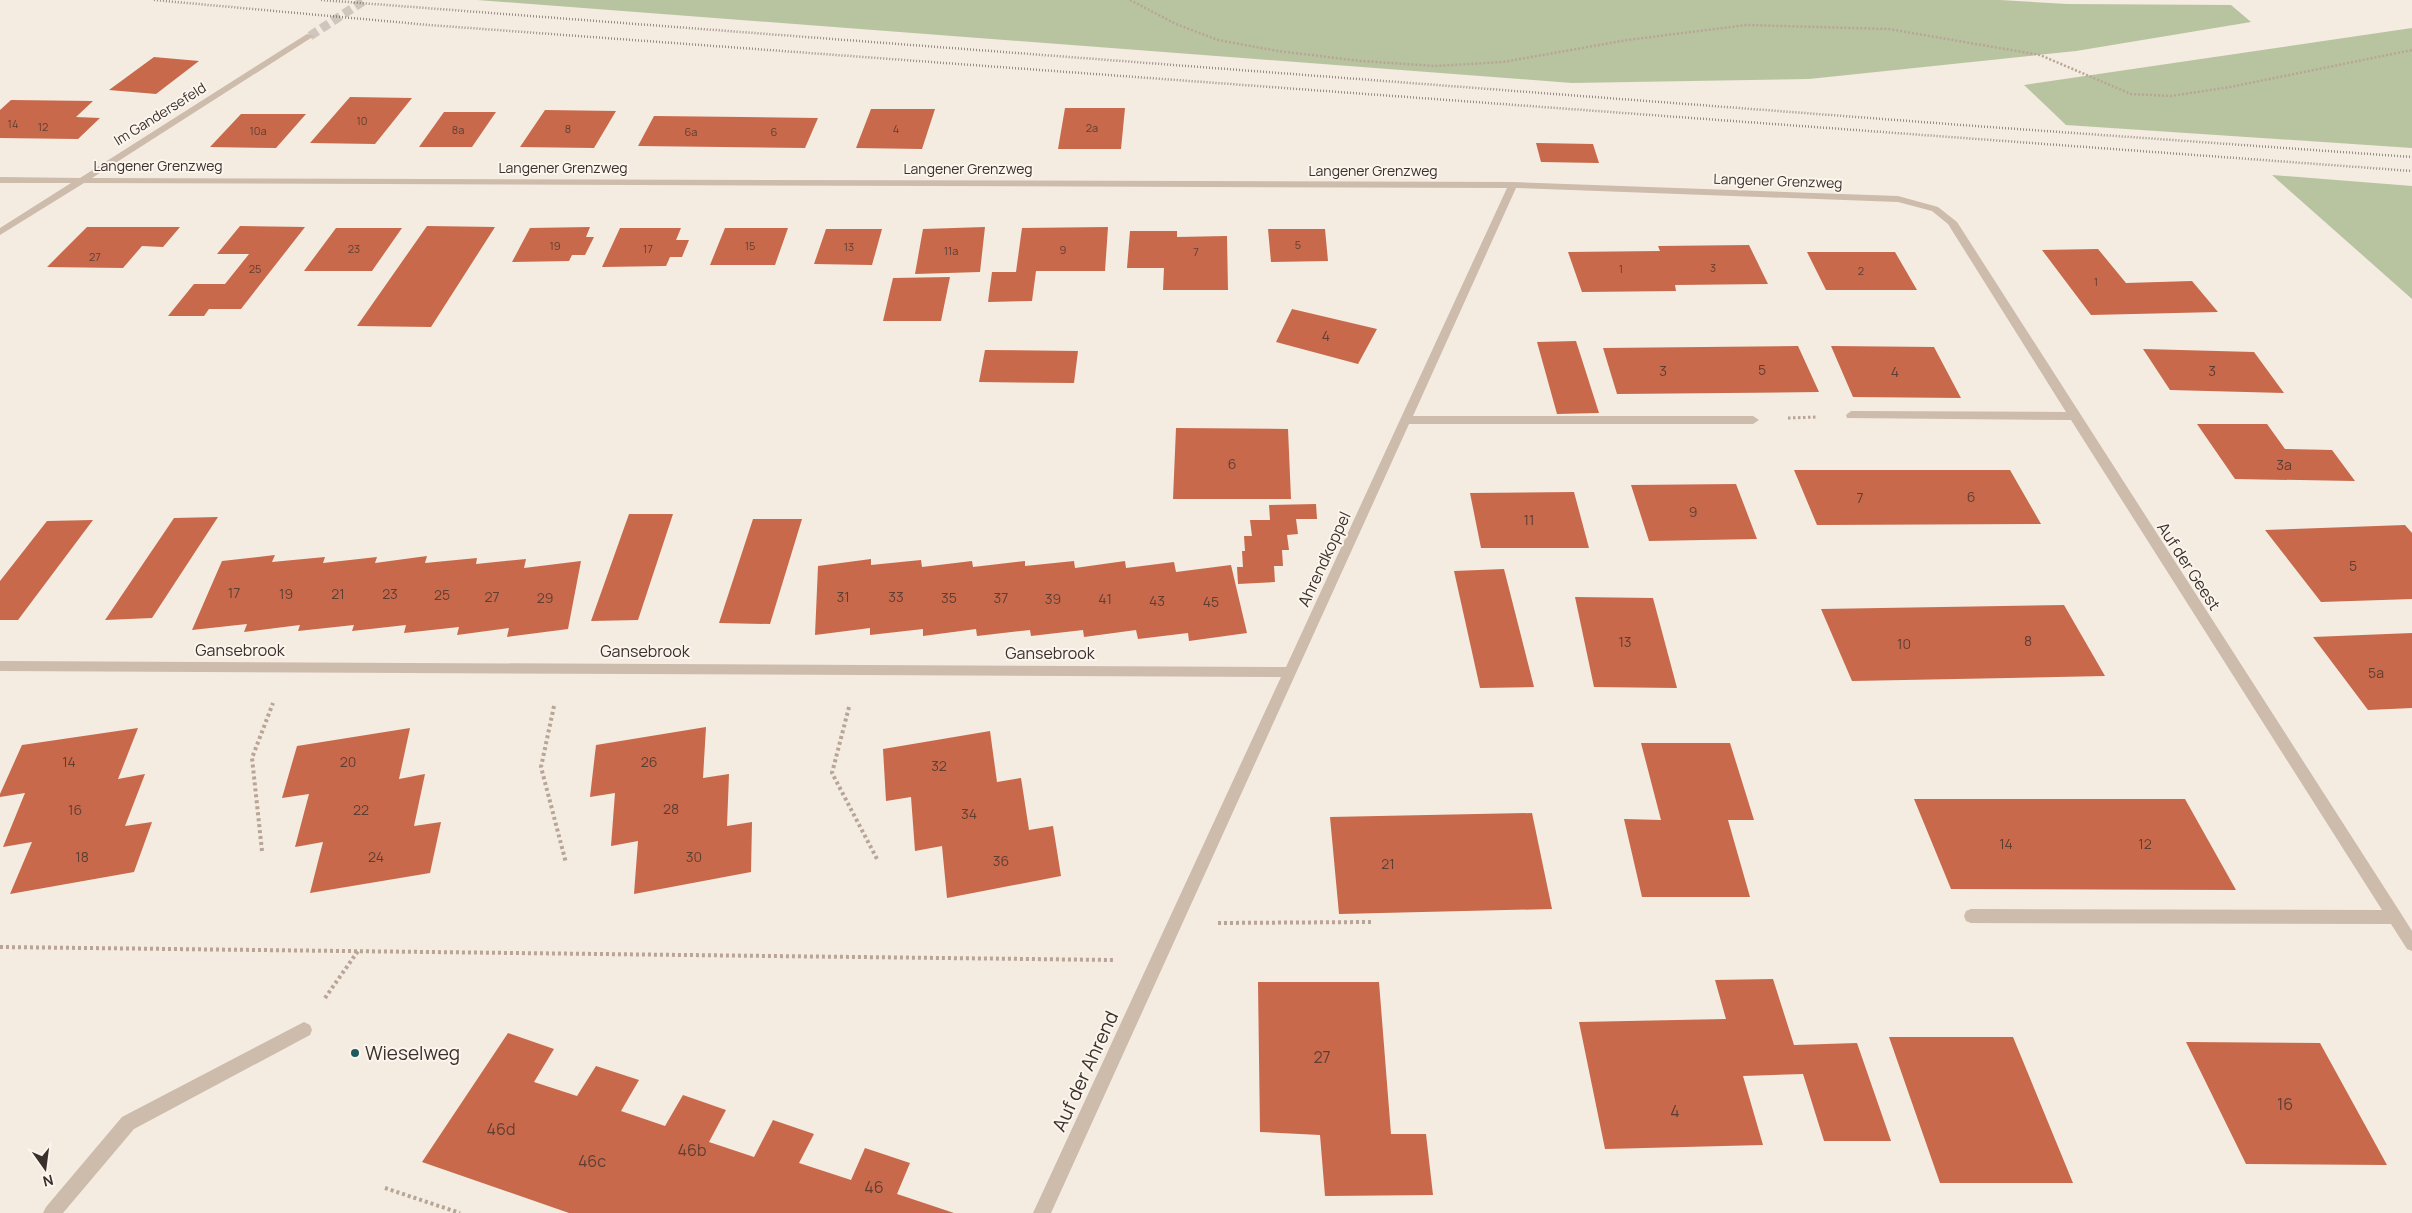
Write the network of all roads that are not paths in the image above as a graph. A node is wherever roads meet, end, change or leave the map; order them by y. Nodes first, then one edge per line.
1 (310, 36) tunnel mouth
2 (82, 179) junction
3 (0, 180) edge
4 (1513, 185) junction
5 (1935, 209) joint
6 (0, 232) edge
7 (1851, 415) road end
8 (2074, 416) junction
9 (1405, 420) junction
10 (1753, 420) road end
11 (0, 666) edge
12 (1290, 672) junction
13 (1971, 916) dead end
14 (2395, 917) junction
15 (2412, 944) edge
16 (1161, 953) joint
17 (304, 1030) road end
18 (52, 1213) edge
19 (1042, 1213) edge

1 - 2 street, Im Gandersefeld
2 - 3 street, Langener Grenzweg
2 - 4 street, Langener Grenzweg
2 - 6 street, Im Gandersefeld
4 - 5 street, Langener Grenzweg
4 - 9 street, Ahrendkoppel
5 - 8 street, Auf der Geest
7 - 8 street
8 - 14 street, Auf der Geest
9 - 10 street
9 - 12 street, Ahrendkoppel
11 - 12 street, Gansebrook
12 - 16 street, Ahrendkoppel
13 - 14 street
14 - 15 street, Auf der Geest
16 - 19 street, Auf der Ahrend
17 - 18 street

